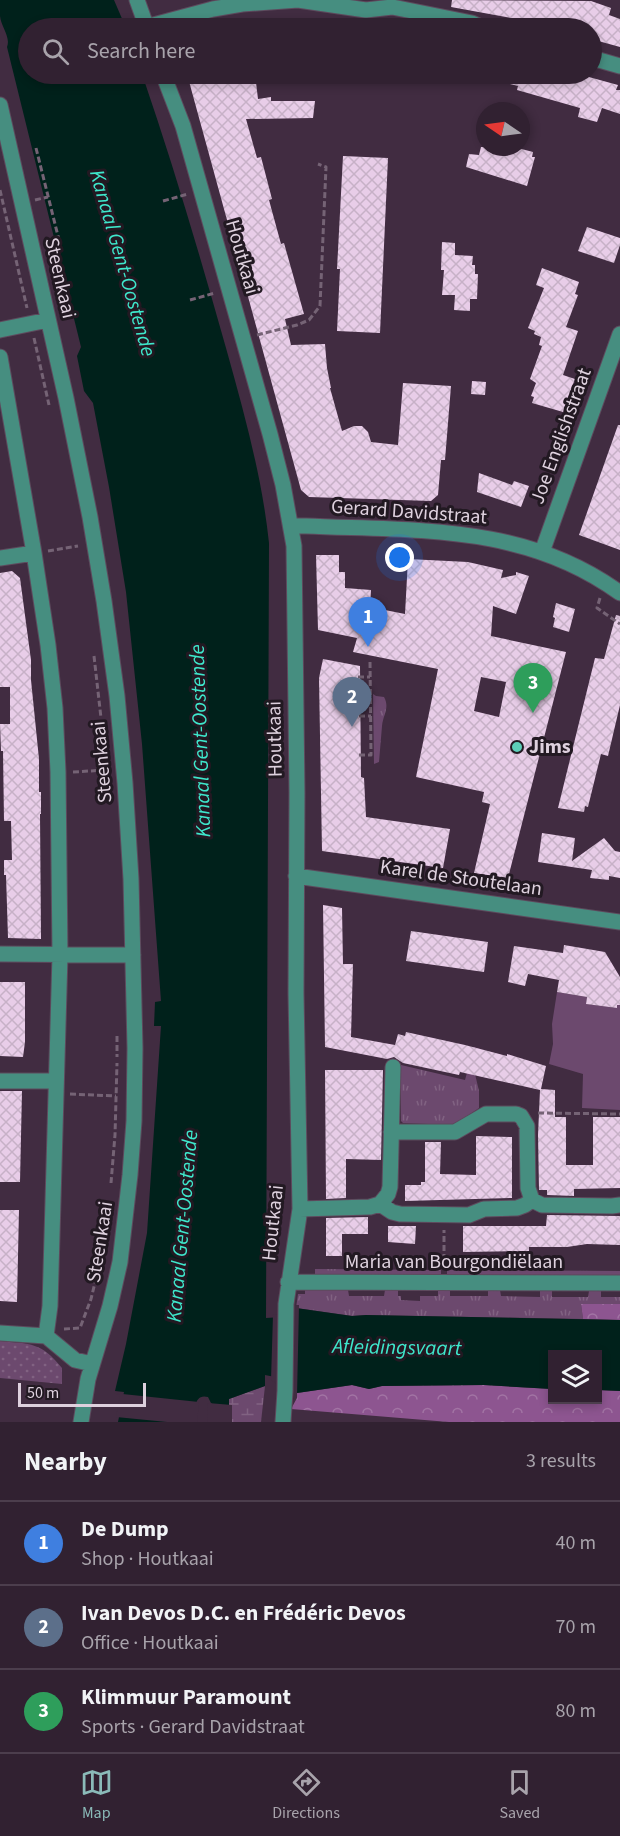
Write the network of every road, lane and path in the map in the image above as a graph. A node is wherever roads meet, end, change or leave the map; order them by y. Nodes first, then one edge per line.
1 (136, 0) edge
2 (143, 18) edge
3 (182, 18) edge
4 (447, 18) edge
5 (602, 61) edge
6 (620, 66) edge
7 (167, 84) edge
8 (0, 105) edge
9 (36, 148) dead end
10 (318, 164) dead end
11 (0, 190) edge
12 (192, 193) dead end
13 (163, 201) dead end
14 (60, 244) dead end
15 (220, 291) dead end
16 (190, 300) dead end
17 (48, 320) junction
18 (31, 325) junction
19 (0, 330) edge
20 (620, 334) edge
21 (243, 338) junction
22 (0, 357) edge
23 (51, 411) dead end
24 (291, 526) junction
25 (542, 552) junction
26 (34, 553) junction
27 (79, 555) dead end
28 (0, 558) edge
29 (606, 582) junction
30 (620, 592) edge
31 (620, 624) edge
32 (93, 651) dead end
33 (370, 661) dead end
34 (358, 677) dead end
35 (370, 677) junction
36 (359, 716) dead end
37 (371, 716) junction
38 (102, 725) dead end
39 (359, 755) dead end
40 (107, 770) dead end
41 (58, 772) junction
42 (296, 876) junction
43 (620, 922) edge
44 (0, 954) edge
45 (60, 955) junction
46 (133, 955) junction
47 (117, 1036) dead end
48 (393, 1067) dead end
49 (0, 1080) edge
50 (55, 1087) junction
51 (116, 1096) junction
52 (620, 1114) edge
53 (521, 1116) junction
54 (391, 1132) junction
55 (111, 1192) dead end
56 (532, 1200) junction
57 (380, 1204) junction
58 (620, 1205) edge
59 (300, 1209) junction
60 (444, 1215) junction
61 (106, 1239) dead end
62 (288, 1282) junction
63 (444, 1283) junction
64 (620, 1283) edge
65 (0, 1333) edge
66 (46, 1336) junction
67 (92, 1364) junction
68 (81, 1422) edge
69 (283, 1422) edge

1 - 2 street
3 - 4 street
5 - 6 street
7 - 21 street, Houtkaai
8 - 17 street, Steenkaai
9 - 14 path
10 - 21 path
11 - 18 path
12 - 13 path
15 - 16 path
17 - 18 street
17 - 46 street, Steenkaai
18 - 19 street
18 - 23 path
20 - 25 street, Joe Englishstraat
21 - 24 street, Houtkaai
22 - 26 street
24 - 25 street, Gerard Davidstraat
24 - 42 street, Houtkaai
25 - 29 street, Gerard Davidstraat
26 - 27 path
26 - 28 street
26 - 41 street
29 - 30 street, Gerard Davidstraat
29 - 31 path
32 - 38 path
33 - 35 path
34 - 35 path
35 - 37 path
36 - 37 path
37 - 39 path
40 - 41 path
41 - 45 street
42 - 43 street, Karel de Stoutelaan
42 - 59 street, Houtkaai
44 - 45 street
45 - 46 street
45 - 50 street
46 - 67 street, Steenkaai
47 - 51 path
48 - 54 street
49 - 50 street
50 - 51 path
50 - 66 street
51 - 55 path
52 - 53 path
53 - 54 street
53 - 56 street
54 - 57 street
56 - 58 street
56 - 60 street
57 - 59 street
57 - 60 street
59 - 62 street, Houtkaai
60 - 63 path
61 - 66 path
62 - 63 street, Maria van Bourgondiëlaan
62 - 69 street, Houtkaai
63 - 64 street, Maria van Bourgondiëlaan
65 - 66 street
66 - 67 street
67 - 68 street, Steenkaai

